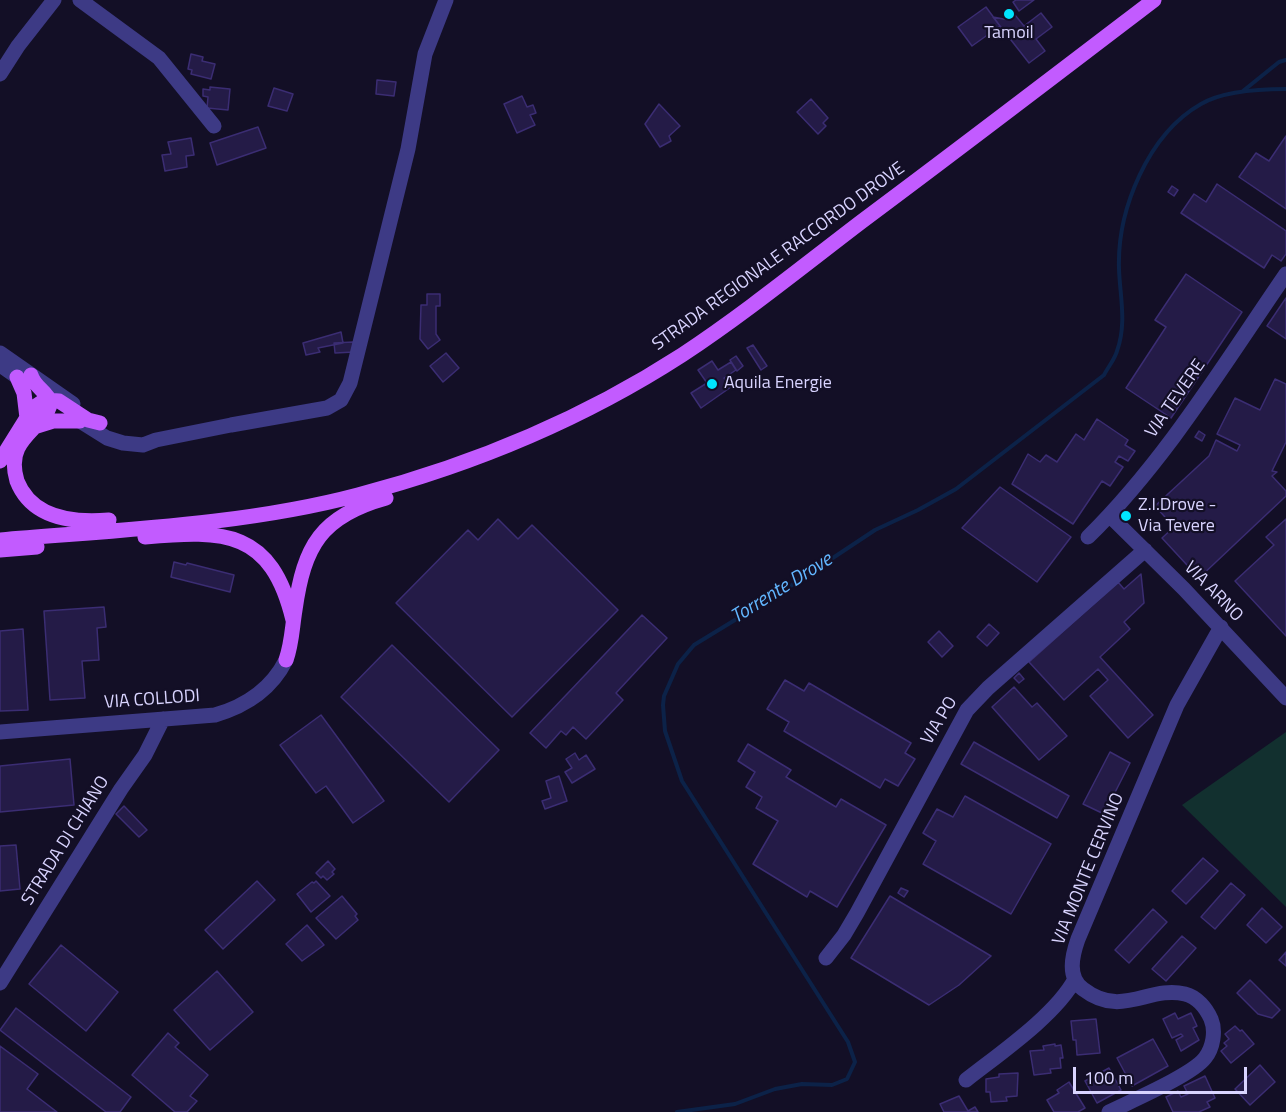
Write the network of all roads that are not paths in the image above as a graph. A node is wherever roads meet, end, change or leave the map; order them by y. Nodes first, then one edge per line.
1 (54, 0) edge
2 (80, 0) edge
3 (446, 0) edge
4 (1154, 0) edge
5 (0, 74) edge
6 (214, 126) dead end
7 (1286, 274) edge
8 (0, 353) edge
9 (0, 359) edge
10 (0, 365) edge
11 (23, 373) junction
12 (50, 399) junction
13 (81, 421) junction
14 (32, 422) junction
15 (100, 423) junction
16 (156, 440) junction
17 (487, 454) junction
18 (0, 461) edge
19 (300, 508) junction
20 (1110, 516) junction
21 (1088, 537) dead end
22 (0, 540) edge
23 (0, 550) edge
24 (1145, 550) junction
25 (293, 620) junction
26 (1221, 627) junction
27 (286, 660) joint
28 (1286, 698) edge
29 (164, 719) junction
30 (0, 732) edge
31 (826, 958) dead end
32 (1075, 979) junction
33 (0, 983) edge
34 (966, 1080) dead end
35 (1109, 1112) edge

1 - 5 street
2 - 6 street
3 - 16 street
4 - 17 main road, STRADA REGIONALE RACCORDO DROVE
7 - 20 street, VIA TEVERE
8 - 11 street
9 - 11 street
10 - 11 street
11 - 12 main road
11 - 14 main road
11 - 15 street
12 - 13 street
12 - 14 main road
12 - 15 main road
13 - 14 main road
13 - 16 street
14 - 18 main road
14 - 19 main road
15 - 16 street
17 - 19 main road, STRADA REGIONALE RACCORDO DROVE
17 - 25 main road
19 - 22 main road, STRADA REGIONALE RACCORDO DROVE
20 - 21 street, VIA TEVERE
20 - 24 street, VIA ARNO
23 - 25 main road
24 - 26 street, VIA ARNO
24 - 31 street, VIA PO
25 - 27 main road
26 - 28 street, VIA ARNO
26 - 32 street, VIA MONTE CERVINO
27 - 29 street, VIA COLLODI
29 - 30 street, VIA COLLODI
29 - 33 street, STRADA DI CHIANO
32 - 34 street
32 - 35 street

